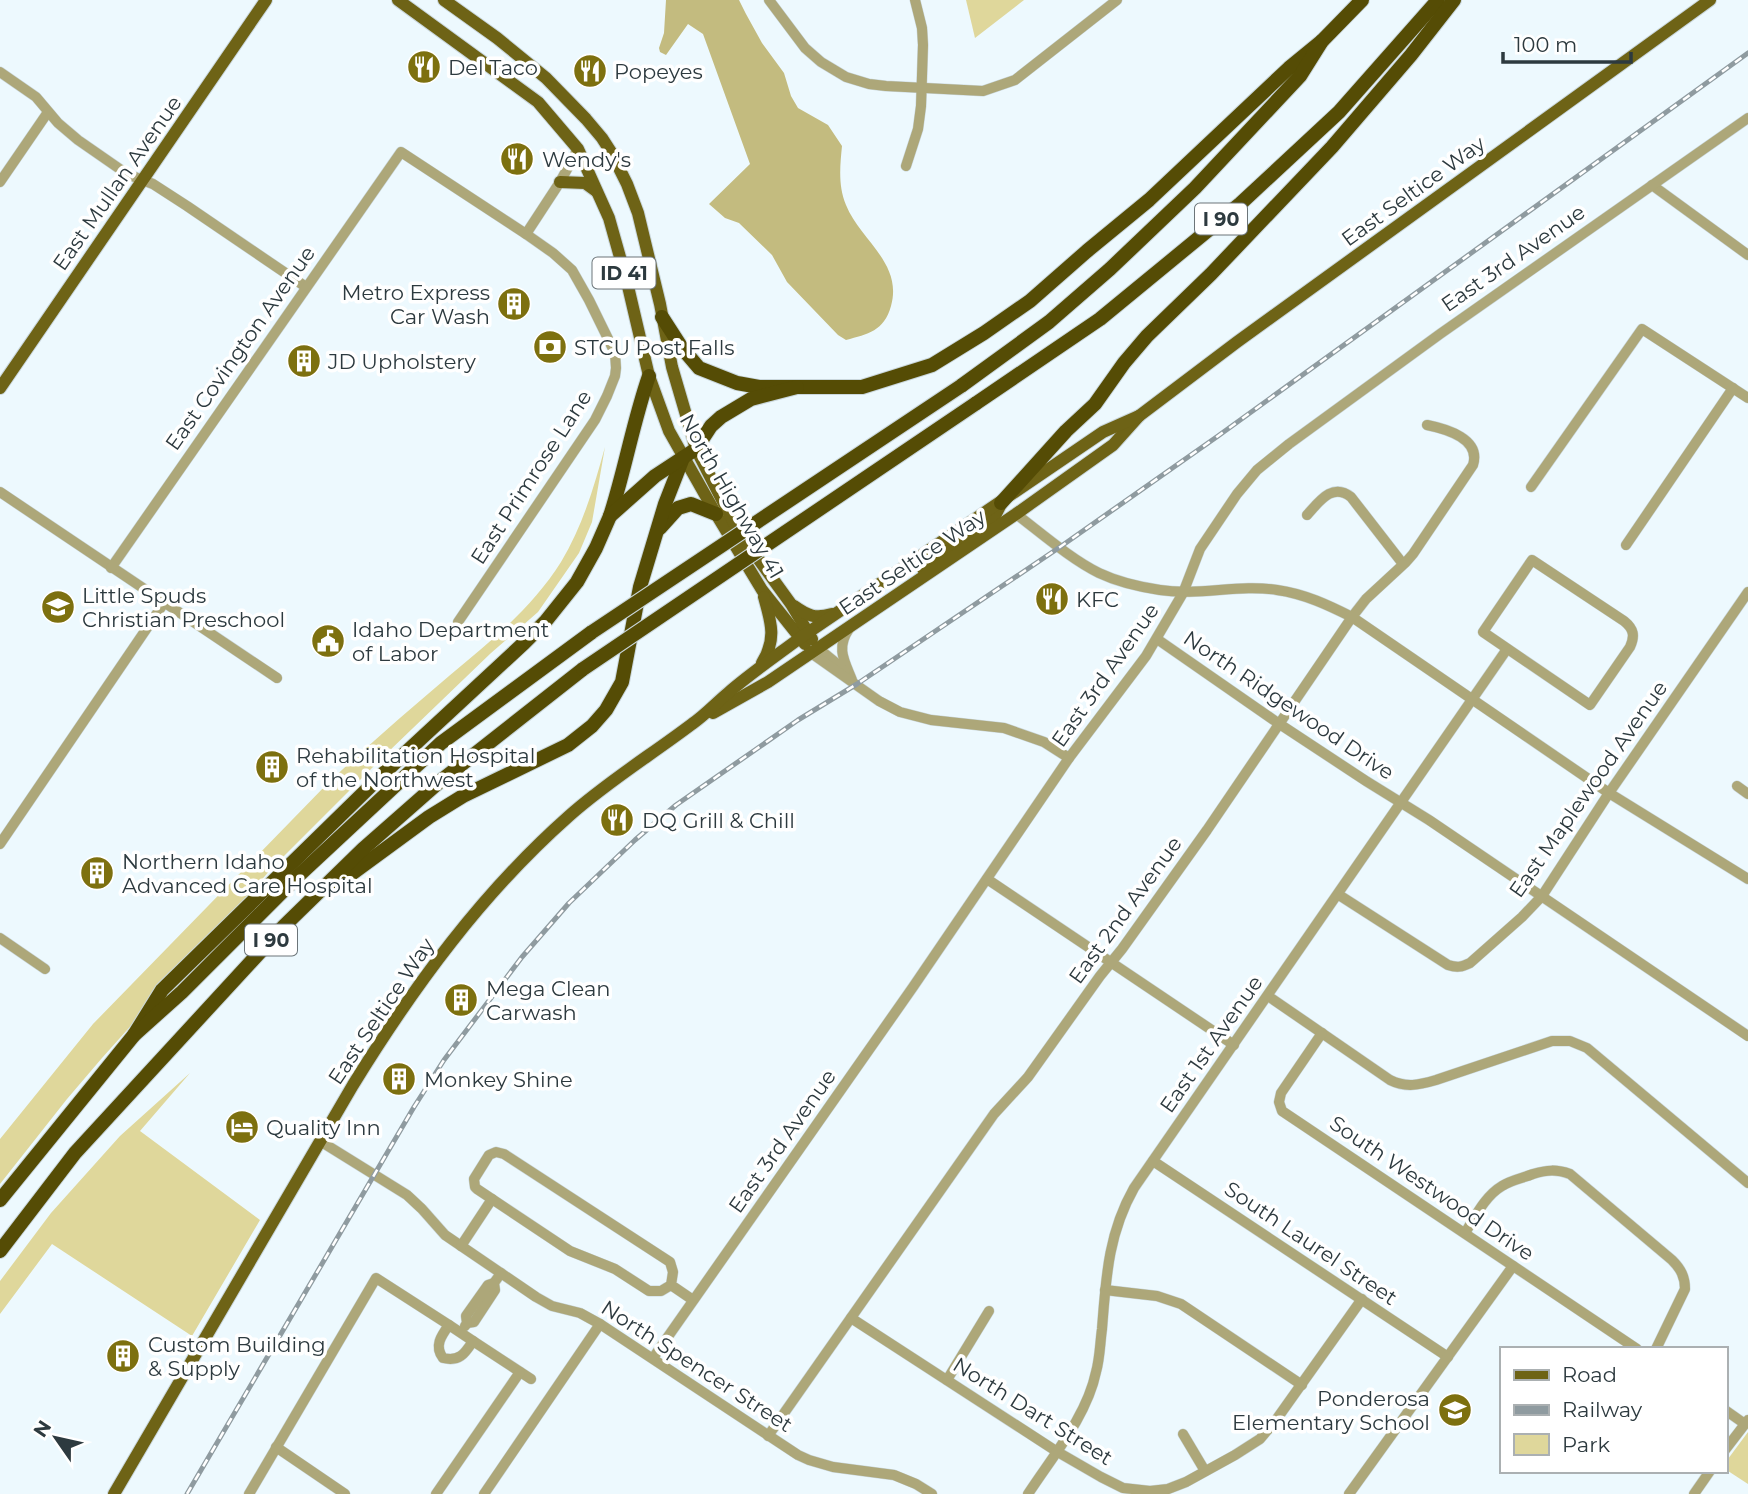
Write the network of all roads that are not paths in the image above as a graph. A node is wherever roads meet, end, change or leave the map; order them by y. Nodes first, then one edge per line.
1 (266, 0) edge
2 (398, 0) edge
3 (444, 0) edge
4 (769, 0) edge
5 (915, 0) edge
6 (1117, 0) edge
7 (1362, 0) edge
8 (1438, 0) edge
9 (1454, 0) edge
10 (1710, 0) edge
11 (1322, 41) junction
12 (0, 72) edge
13 (921, 89) junction
14 (538, 102) junction
15 (48, 112) junction
16 (1748, 118) edge
17 (597, 131) junction
18 (578, 149) junction
19 (401, 152) joint
20 (906, 166) dead end
21 (142, 181) junction
22 (0, 182) edge
23 (560, 182) junction
24 (1652, 185) junction
25 (596, 191) junction
26 (526, 234) junction
27 (1748, 255) edge
28 (306, 287) junction
29 (662, 317) junction
30 (649, 376) junction
31 (1, 385) edge
32 (797, 387) junction
33 (1733, 388) junction
34 (1748, 398) edge
35 (1139, 416) junction
36 (1427, 425) dead end
37 (690, 453) junction
38 (1531, 487) dead end
39 (0, 492) edge
40 (1001, 503) junction
41 (716, 514) junction
42 (1016, 514) junction
43 (610, 516) junction
44 (1307, 516) dead end
45 (657, 532) junction
46 (1626, 545) dead end
47 (1402, 564) junction
48 (111, 568) junction
49 (762, 590) junction
50 (1748, 592) edge
51 (1183, 593) junction
52 (894, 597) junction
53 (164, 603) junction
54 (791, 604) junction
55 (840, 611) junction
56 (1352, 617) junction
57 (457, 622) dead end
58 (852, 625) junction
59 (804, 636) junction
60 (1157, 639) junction
61 (1507, 649) junction
62 (815, 651) junction
63 (759, 668) junction
64 (277, 678) dead end
65 (852, 680) junction
66 (1473, 700) junction
67 (694, 723) junction
68 (1279, 723) junction
69 (1069, 758) junction
70 (1737, 786) dead end
71 (1609, 793) junction
72 (1748, 794) edge
73 (1401, 802) junction
74 (0, 844) edge
75 (987, 879) junction
76 (1748, 879) edge
77 (1339, 895) junction
78 (1542, 896) junction
79 (284, 926) junction
80 (0, 938) edge
81 (1112, 962) junction
82 (45, 969) dead end
83 (1268, 996) junction
84 (1322, 1033) junction
85 (134, 1035) junction
86 (1748, 1036) edge
87 (1234, 1045) junction
88 (320, 1141) junction
89 (1153, 1161) junction
90 (1748, 1183) edge
91 (492, 1199) junction
92 (0, 1200) edge
93 (1465, 1233) junction
94 (461, 1246) junction
95 (0, 1251) edge
96 (1513, 1266) junction
97 (501, 1273) junction
98 (671, 1285) junction
99 (1105, 1290) junction
100 (1362, 1299) junction
101 (694, 1300) junction
102 (989, 1311) dead end
103 (851, 1318) junction
104 (600, 1324) junction
105 (449, 1325) junction
106 (461, 1333) junction
107 (473, 1341) junction
108 (1634, 1347) edge
109 (1657, 1347) edge
110 (1448, 1357) junction
111 (653, 1358) junction
112 (520, 1372) junction
113 (531, 1379) dead end
114 (947, 1380) junction
115 (1302, 1385) junction
116 (1727, 1411) edge
117 (1747, 1422) edge
118 (1183, 1434) dead end
119 (768, 1436) junction
120 (276, 1447) junction
121 (1727, 1447) edge
122 (1056, 1451) junction
123 (1205, 1471) junction
124 (1709, 1473) edge
125 (114, 1494) edge
126 (249, 1494) edge
127 (345, 1494) edge
128 (436, 1494) edge
129 (484, 1494) edge
130 (932, 1494) edge
131 (1027, 1494) edge
132 (1349, 1494) edge
133 (1694, 1494) edge

1 - 21 main road, East Mullan Avenue
2 - 14 main road, North Highway 41 / ID 41
3 - 17 main road, North Highway 41 / ID 41
4 - 13 street
5 - 13 street
6 - 13 street
7 - 11 highway, I 90
8 - 79 highway, I 90, bridge
9 - 40 highway
10 - 35 main road, East Seltice Way
11 - 32 highway
11 - 85 highway, I 90, bridge
12 - 15 street
13 - 20 street
14 - 17 main road
14 - 18 main road, North Highway 41 / ID 41
15 - 21 street
15 - 22 street
16 - 24 street, East 3rd Avenue
17 - 29 main road, North Highway 41 / ID 41
18 - 23 street
18 - 25 main road, North Highway 41 / ID 41
19 - 26 street, East Primrose Lane
19 - 28 street, East Covington Avenue
21 - 28 street
21 - 31 main road, East Mullan Avenue
23 - 25 main road
23 - 26 street
24 - 27 street
24 - 51 street, East 3rd Avenue
25 - 30 main road, North Highway 41 / ID 41
26 - 57 street, East Primrose Lane
28 - 48 street, East Covington Avenue
29 - 32 highway
29 - 37 main road, North Highway 41 / ID 41
30 - 37 main road, North Highway 41 / ID 41
30 - 43 highway
32 - 37 highway
33 - 34 street
33 - 38 street
33 - 46 street
35 - 40 main road, East Seltice Way
35 - 42 main road, East Seltice Way
36 - 47 street, East 2nd Avenue
37 - 41 main road, North Highway 41 / ID 41
37 - 43 highway
37 - 45 highway
37 - 54 main road, North Highway 41 / ID 41
39 - 48 street
40 - 42 main road
40 - 52 main road
40 - 55 main road, East Seltice Way
41 - 45 highway
41 - 49 main road, North Highway 41 / ID 41
42 - 51 street
42 - 52 main road, East Seltice Way
43 - 85 highway
44 - 47 street
45 - 79 highway
47 - 56 street, East 2nd Avenue
48 - 53 street
49 - 59 main road, North Highway 41 / ID 41
49 - 63 main road
50 - 71 street, East Maplewood Avenue
51 - 56 street
51 - 60 street, East 3rd Avenue
52 - 58 main road, East Seltice Way
53 - 64 street
53 - 74 street
54 - 55 main road
54 - 59 main road, North Highway 41 / ID 41
55 - 59 main road, East Seltice Way
56 - 66 street
56 - 68 street, East 2nd Avenue
58 - 62 main road, East Seltice Way
58 - 65 street
59 - 62 main road
59 - 63 main road, East Seltice Way
60 - 68 street, North Ridgewood Drive
60 - 69 street, East 3rd Avenue
61 - 61 street
61 - 66 street, East 1st Avenue
62 - 65 street
62 - 67 main road, East Seltice Way
63 - 67 main road, East Seltice Way
65 - 69 street
66 - 71 street
66 - 73 street, East 1st Avenue
67 - 88 main road, East Seltice Way
68 - 73 street, North Ridgewood Drive
68 - 81 street, East 2nd Avenue
69 - 75 street, East 3rd Avenue
70 - 72 street
71 - 76 street
71 - 78 street, East Maplewood Avenue
73 - 77 street, East 1st Avenue
73 - 78 street, North Ridgewood Drive
75 - 81 street
75 - 101 street, East 3rd Avenue
77 - 78 street, East Maplewood Avenue
77 - 83 street, East 1st Avenue
78 - 86 street, North Ridgewood Drive
79 - 95 highway, I 90
80 - 82 street
81 - 87 street
81 - 103 street, East 2nd Avenue
83 - 84 street
83 - 87 street, East 1st Avenue
84 - 90 street
84 - 93 street, South Westwood Drive
85 - 92 highway, I 90
87 - 89 street, East 1st Avenue
88 - 94 street, North Spencer Street
88 - 125 main road, East Seltice Way
89 - 99 street, East 1st Avenue
89 - 100 street, South Laurel Street
91 - 94 street
91 - 98 street
91 - 98 street
93 - 96 street, South Westwood Drive
93 - 109 street
94 - 97 street, North Spencer Street
96 - 108 street, South Westwood Drive
96 - 110 street
97 - 104 street, North Spencer Street
97 - 106 street
98 - 101 street
99 - 115 street
99 - 122 street, East 1st Avenue
100 - 110 street, South Laurel Street
100 - 115 street, North Dart Street
101 - 111 street, East 3rd Avenue
102 - 114 street
103 - 114 street, North Dart Street
103 - 119 street, East 2nd Avenue
104 - 111 street, North Spencer Street
104 - 129 street
105 - 106 street
105 - 107 street
105 - 120 street
106 - 107 street
107 - 112 street
110 - 132 street
111 - 119 street, North Spencer Street
112 - 113 street
112 - 128 street
114 - 122 street, North Dart Street
115 - 123 street, North Dart Street
116 - 117 street
117 - 121 street
118 - 123 street
119 - 130 street, North Spencer Street
120 - 126 street
120 - 127 street
122 - 123 street, North Dart Street
122 - 131 street, East 1st Avenue
124 - 133 street

